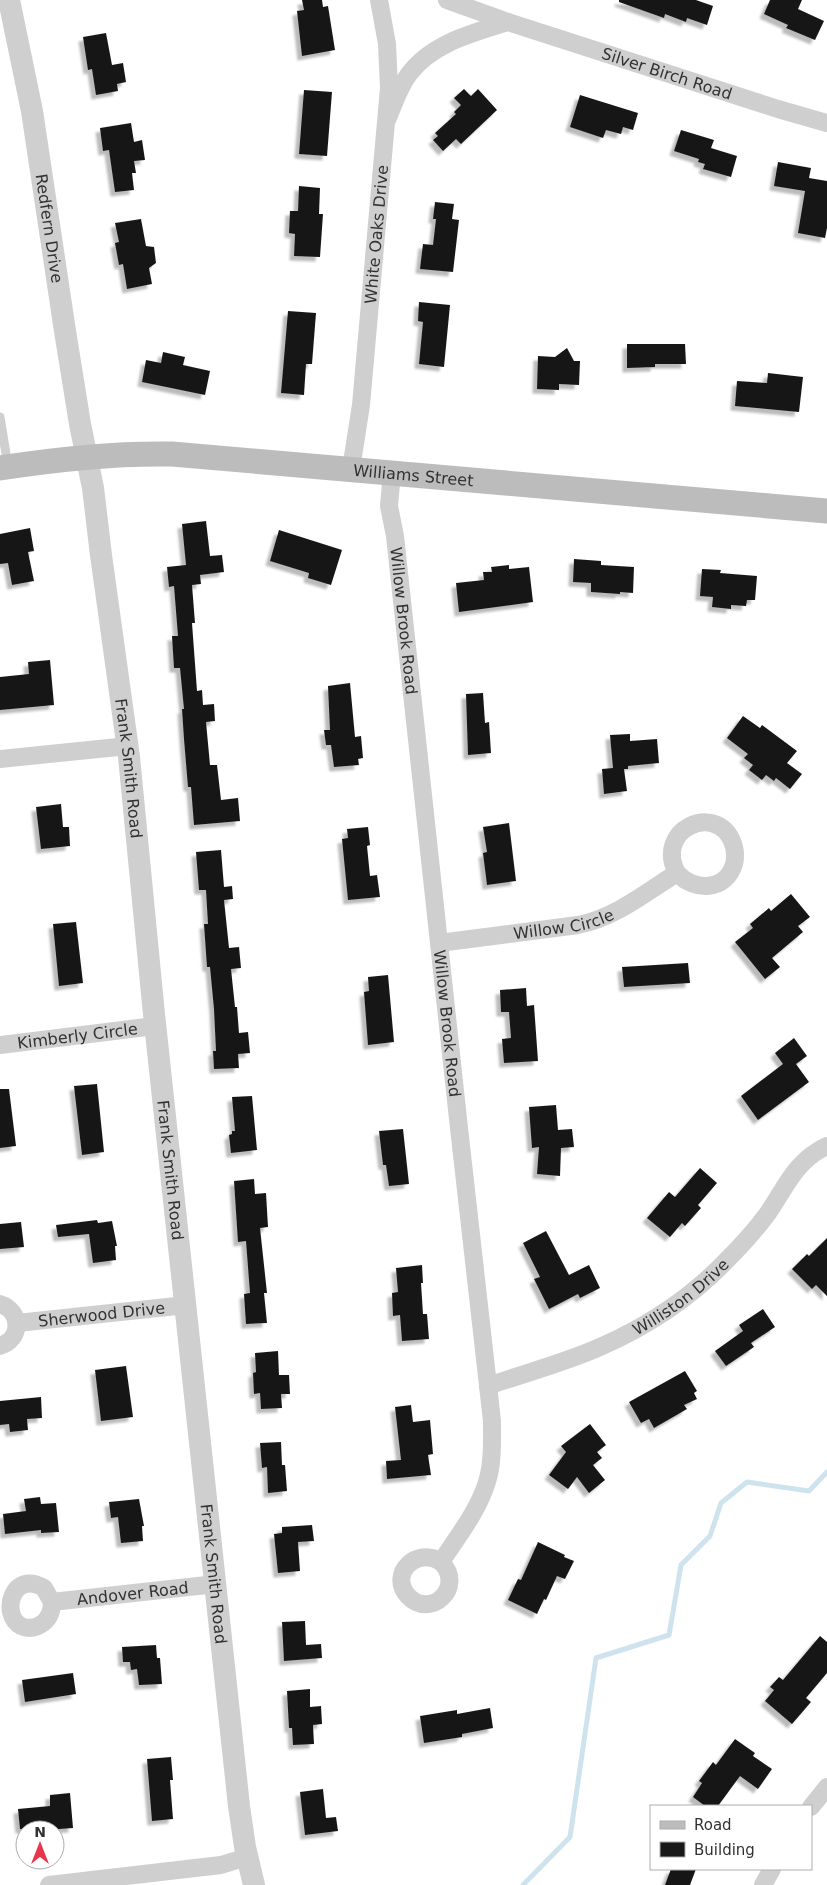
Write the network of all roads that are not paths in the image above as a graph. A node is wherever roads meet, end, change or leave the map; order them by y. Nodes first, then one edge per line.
1 (9, 0) edge
2 (379, 0) edge
3 (447, 0) edge
4 (508, 22) junction
5 (388, 120) junction
6 (827, 123) edge
7 (0, 416) edge
8 (87, 457) junction
9 (4, 468) edge
10 (351, 469) junction
11 (392, 473) junction
12 (827, 512) edge
13 (128, 746) junction
14 (0, 759) edge
15 (677, 873) dead end
16 (439, 943) junction
17 (155, 1026) junction
18 (0, 1045) edge
19 (827, 1146) edge
20 (0, 1304) edge
21 (186, 1305) junction
22 (17, 1323) junction
23 (0, 1346) edge
24 (488, 1386) junction
25 (441, 1562) dead end
26 (216, 1584) junction
27 (52, 1602) dead end
28 (827, 1787) edge
29 (812, 1806) edge
30 (247, 1857) junction
31 (771, 1870) edge
32 (49, 1885) edge
33 (254, 1885) edge
34 (763, 1885) edge

1 - 8 street, Redfern Drive
2 - 5 street, White Oaks Drive
3 - 4 street, Silver Birch Road
4 - 5 street
4 - 6 street, Silver Birch Road
5 - 10 street, White Oaks Drive
7 - 9 lane
8 - 9 main road, Williams Street
8 - 10 main road, Williams Street
8 - 13 street, Frank Smith Road
10 - 11 main road, Williams Street
11 - 12 main road, Williams Street
11 - 16 street, Willow Brook Road
13 - 14 street
13 - 17 street, Frank Smith Road
15 - 16 street, Willow Circle
16 - 24 street, Willow Brook Road
17 - 18 street, Kimberly Circle
17 - 21 street, Frank Smith Road
19 - 24 street, Williston Drive
20 - 22 street, Sherwood Drive
21 - 22 street, Sherwood Drive
21 - 26 street, Frank Smith Road
22 - 23 street, Sherwood Drive
24 - 25 street, Willow Brook Road
26 - 27 street, Andover Road
26 - 30 street, Frank Smith Road
28 - 29 street
30 - 32 street
30 - 33 street, Frank Smith Road
31 - 34 street

